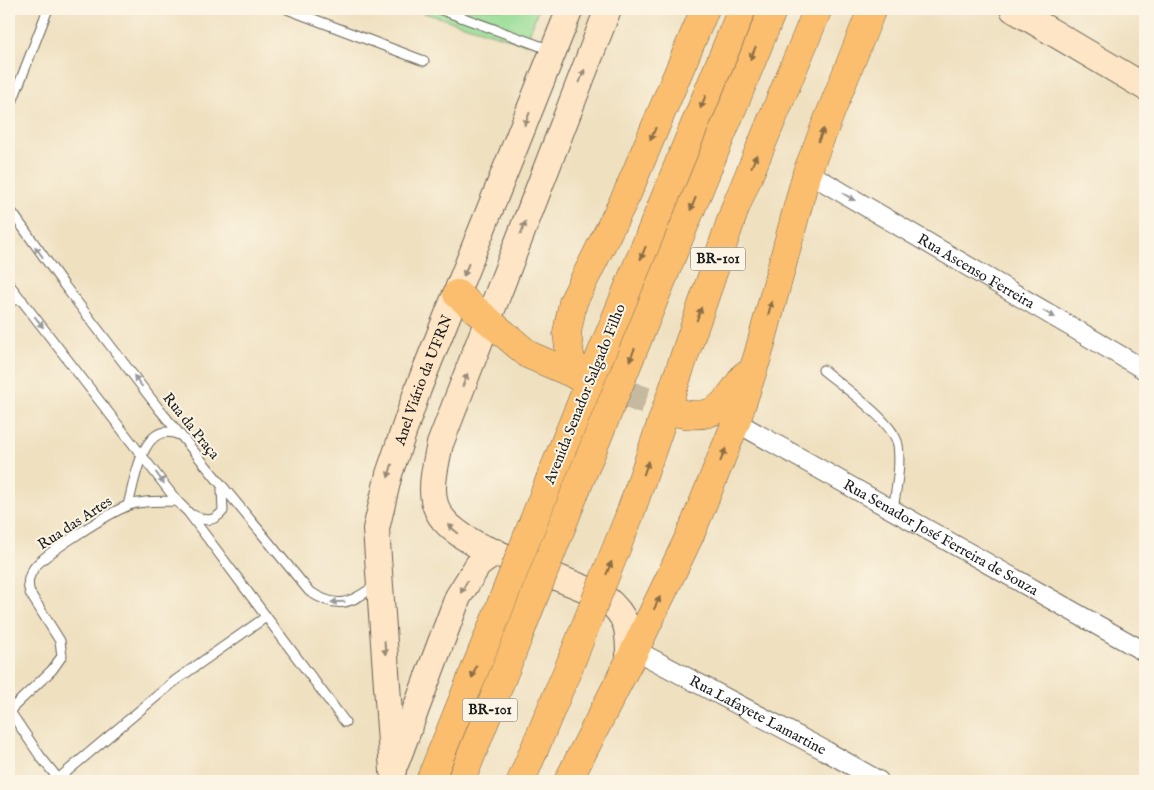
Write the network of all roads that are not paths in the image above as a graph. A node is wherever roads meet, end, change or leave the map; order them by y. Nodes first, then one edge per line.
1 (48, 9) edge
2 (286, 9) edge
3 (439, 9) edge
4 (570, 9) edge
5 (608, 9) edge
6 (705, 9) edge
7 (742, 9) edge
8 (773, 9) edge
9 (818, 9) edge
10 (872, 9) edge
11 (1013, 9) edge
12 (554, 51) junction
13 (424, 61) dead end
14 (1145, 87) edge
15 (9, 110) edge
16 (806, 172) junction
17 (9, 208) edge
18 (9, 284) edge
19 (457, 294) junction
20 (9, 300) edge
21 (22, 300) junction
22 (488, 321) junction
23 (758, 355) junction
24 (823, 370) dead end
25 (1145, 370) edge
26 (679, 413) tunnel mouth
27 (736, 422) junction
28 (182, 437) junction
29 (142, 455) junction
30 (222, 487) junction
31 (176, 501) junction
32 (128, 505) junction
33 (893, 510) junction
34 (188, 512) junction
35 (500, 553) junction
36 (380, 582) junction
37 (266, 616) junction
38 (1145, 652) edge
39 (632, 656) junction
40 (9, 711) edge
41 (345, 722) dead end
42 (390, 776) edge
43 (59, 780) edge
44 (430, 781) edge
45 (462, 781) edge
46 (521, 781) edge
47 (568, 781) edge
48 (879, 781) edge

1 - 15 lane
2 - 13 lane
3 - 12 lane
4 - 12 main road, Anel Viário da UFRN
22 -> 5 main road
6 -> 22 main road
7 -> 44 main road, Avenida Senador Salgado Filho, bridge
8 -> 45 main road, Avenida Senador Salgado Filho / BR-101, bridge
46 -> 9 main road, BR-101, bridge
16 -> 10 main road
11 - 14 main road
12 -> 19 main road, Anel Viário da UFRN
23 -> 16 main road
16 -> 25 street, Rua Ascenso Ferreira
28 -> 17 lane, Rua da Praça
18 - 21 lane
19 - 22 main road
19 -> 36 main road, Anel Viário da UFRN
20 - 21 lane
21 -> 29 lane
35 -> 22 main road
23 - 26 main road
23 - 27 main road
24 - 33 lane
27 - 33 street, Rua Senador José Ferreira de Souza
39 -> 27 main road
28 - 29 lane, Rua das Artes
28 - 30 lane, Rua da Praça
29 -> 31 lane
29 - 32 lane, Rua das Artes
30 - 34 lane
36 -> 30 lane, Rua da Praça
31 - 32 lane, Rua das Artes
31 - 34 lane
32 - 40 lane, Rua das Artes
33 - 38 street, Rua Senador José Ferreira de Souza
34 - 37 lane
35 - 39 main road
35 -> 42 main road
36 -> 42 main road, Anel Viário da UFRN
37 - 41 lane
37 - 43 lane
39 - 47 main road
39 - 48 street, Rua Lafayete Lamartine
40 - 43 lane

